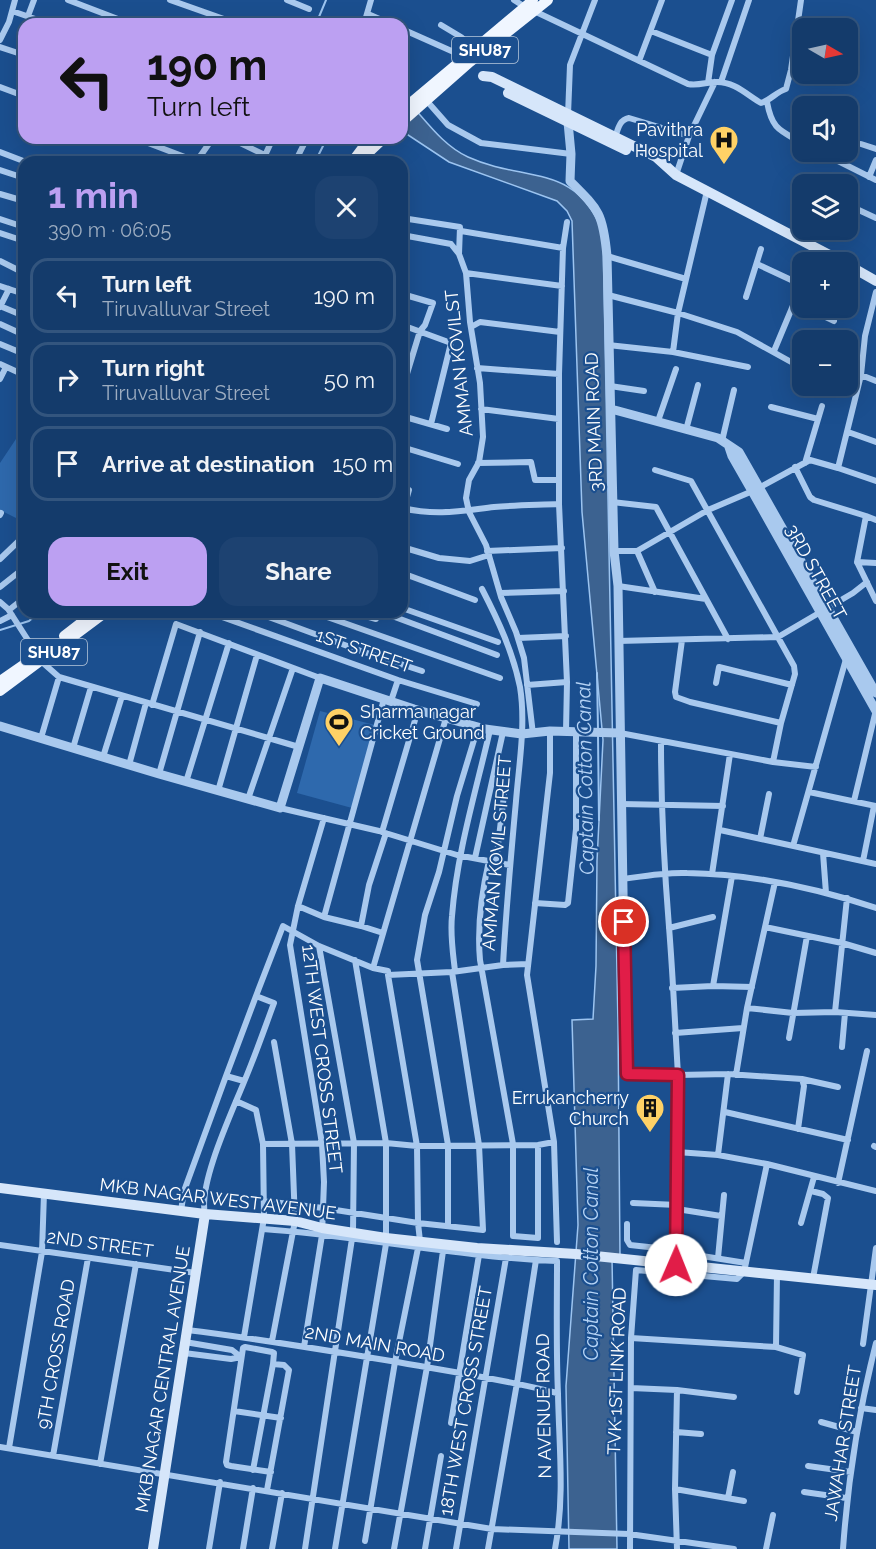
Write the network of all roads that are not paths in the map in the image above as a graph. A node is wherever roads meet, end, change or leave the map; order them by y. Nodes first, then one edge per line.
1 (15, 0) edge
2 (34, 0) edge
3 (68, 0) edge
4 (170, 0) edge
5 (287, 0) edge
6 (371, 0) edge
7 (514, 0) edge
8 (548, 0) edge
9 (595, 0) edge
10 (662, 0) edge
11 (732, 0) edge
12 (749, 0) edge
13 (801, 0) edge
14 (531, 6) edge
15 (309, 9) dead end
16 (12, 11) junction
17 (368, 14) junction
18 (28, 16) junction
19 (34, 18) edge
20 (115, 18) edge
21 (221, 18) edge
22 (366, 18) edge
23 (378, 18) edge
24 (441, 25) dead end
25 (408, 31) edge
26 (651, 31) junction
27 (581, 33) junction
28 (0, 40) edge
29 (0, 47) edge
30 (18, 53) edge
31 (712, 55) junction
32 (470, 56) junction
33 (639, 61) junction
34 (715, 83) junction
35 (0, 87) edge
36 (18, 94) edge
37 (423, 100) junction
38 (767, 102) junction
39 (408, 107) edge
40 (408, 116) edge
41 (568, 117) junction
42 (689, 136) junction
43 (792, 137) edge
44 (614, 140) junction
45 (150, 144) edge
46 (244, 144) edge
47 (270, 144) edge
48 (378, 144) edge
49 (861, 144) dead end
50 (876, 149) edge
51 (0, 152) edge
52 (266, 154) junction
53 (571, 154) junction
54 (182, 156) edge
55 (269, 156) edge
56 (366, 156) edge
57 (18, 159) edge
58 (876, 160) edge
59 (840, 162) edge
60 (0, 170) edge
61 (676, 175) junction
62 (18, 176) edge
63 (873, 178) edge
64 (707, 190) junction
65 (0, 194) edge
66 (18, 199) edge
67 (858, 210) edge
68 (876, 218) edge
69 (0, 219) edge
70 (408, 219) edge
71 (567, 222) dead end
72 (18, 225) edge
73 (461, 231) junction
74 (0, 233) edge
75 (408, 236) edge
76 (18, 239) edge
77 (563, 248) junction
78 (761, 249) dead end
79 (821, 250) joint
80 (825, 252) edge
81 (459, 254) junction
82 (608, 256) junction
83 (0, 261) edge
84 (756, 264) junction
85 (18, 270) edge
86 (858, 271) edge
87 (466, 273) junction
88 (686, 279) junction
89 (792, 280) edge
90 (876, 281) edge
91 (0, 286) edge
92 (562, 286) junction
93 (9, 289) junction
94 (18, 292) edge
95 (876, 292) edge
96 (608, 295) junction
97 (408, 296) edge
98 (746, 297) dead end
99 (0, 306) edge
100 (792, 309) edge
101 (678, 313) junction
102 (18, 314) edge
103 (828, 318) edge
104 (834, 321) dead end
105 (0, 324) edge
106 (408, 327) edge
107 (471, 327) junction
108 (420, 331) junction
109 (18, 332) edge
110 (560, 332) junction
111 (0, 344) edge
112 (608, 345) junction
113 (774, 351) junction
114 (18, 352) edge
115 (673, 352) junction
116 (792, 362) edge
117 (408, 363) edge
118 (3, 366) edge
119 (748, 367) dead end
120 (477, 368) junction
121 (676, 369) dead end
122 (18, 372) edge
123 (559, 374) junction
124 (861, 375) junction
125 (0, 379) edge
126 (876, 381) edge
127 (610, 386) junction
128 (698, 386) dead end
129 (858, 387) edge
130 (734, 390) dead end
131 (644, 391) dead end
132 (856, 396) edge
133 (822, 406) dead end
134 (771, 407) dead end
135 (481, 409) junction
136 (611, 409) junction
137 (408, 418) edge
138 (559, 419) junction
139 (818, 419) junction
140 (658, 421) junction
141 (431, 424) junction
142 (447, 429) dead end
143 (686, 430) junction
144 (848, 432) junction
145 (876, 442) edge
146 (726, 444) junction
147 (408, 449) edge
148 (478, 463) junction
149 (805, 463) junction
150 (458, 464) dead end
151 (795, 467) junction
152 (838, 468) junction
153 (654, 470) dead end
154 (559, 480) junction
155 (876, 481) edge
156 (756, 489) junction
157 (612, 502) junction
158 (560, 504) junction
159 (708, 510) junction
160 (408, 511) edge
161 (469, 512) junction
162 (866, 516) junction
163 (876, 520) edge
164 (668, 532) junction
165 (18, 542) edge
166 (562, 548) junction
167 (408, 549) edge
168 (614, 551) junction
169 (637, 551) junction
170 (488, 553) junction
171 (0, 559) edge
172 (857, 562) junction
173 (876, 563) edge
174 (18, 572) edge
175 (408, 575) edge
176 (867, 582) junction
177 (618, 586) junction
178 (0, 587) edge
179 (482, 589) dead end
180 (564, 591) junction
181 (655, 592) junction
182 (500, 593) junction
183 (706, 599) junction
184 (475, 600) dead end
185 (876, 601) edge
186 (0, 602) edge
187 (18, 604) edge
188 (408, 610) edge
189 (823, 610) junction
190 (10, 613) junction
191 (88, 618) edge
192 (98, 618) edge
193 (225, 618) edge
194 (271, 618) edge
195 (330, 618) edge
196 (397, 618) edge
197 (0, 621) edge
198 (200, 632) junction
199 (566, 636) junction
200 (778, 637) junction
201 (518, 638) junction
202 (728, 639) junction
203 (682, 640) junction
204 (617, 641) junction
205 (498, 642) dead end
206 (229, 643) junction
207 (257, 655) junction
208 (497, 655) dead end
209 (40, 659) junction
210 (846, 659) junction
211 (293, 668) junction
212 (422, 671) dead end
213 (59, 677) junction
214 (320, 678) junction
215 (500, 678) dead end
216 (398, 680) junction
217 (0, 681) edge
218 (567, 682) junction
219 (716, 683) dead end
220 (527, 685) junction
221 (792, 685) junction
222 (91, 687) junction
223 (0, 691) edge
224 (876, 693) edge
225 (122, 696) junction
226 (388, 700) junction
227 (149, 704) junction
228 (477, 704) dead end
229 (418, 710) junction
230 (876, 710) edge
231 (177, 712) junction
232 (206, 718) junction
233 (446, 718) junction
234 (781, 723) junction
235 (0, 726) edge
236 (478, 727) junction
237 (237, 728) junction
238 (490, 730) junction
239 (550, 730) junction
240 (566, 731) junction
241 (503, 732) junction
242 (576, 732) junction
243 (616, 733) junction
244 (522, 734) junction
245 (533, 734) junction
246 (41, 738) junction
247 (269, 738) junction
248 (661, 742) junction
249 (299, 747) junction
250 (73, 748) junction
251 (730, 754) junction
252 (103, 757) junction
253 (773, 762) junction
254 (129, 765) junction
255 (816, 767) junction
256 (159, 774) junction
257 (186, 782) junction
258 (218, 791) junction
259 (809, 792) junction
260 (769, 794) dead end
261 (504, 795) dead end
262 (248, 799) junction
263 (854, 801) junction
264 (621, 804) junction
265 (661, 805) junction
266 (723, 806) junction
267 (875, 806) edge
268 (280, 808) junction
269 (324, 818) junction
270 (349, 825) junction
271 (720, 830) junction
272 (384, 832) junction
273 (760, 839) junction
274 (410, 840) junction
275 (793, 846) junction
276 (445, 851) junction
277 (823, 853) junction
278 (461, 856) junction
279 (475, 858) junction
280 (863, 861) junction
281 (492, 862) junction
282 (876, 864) edge
283 (510, 865) junction
284 (664, 874) junction
285 (712, 874) junction
286 (732, 876) junction
287 (623, 879) junction
288 (775, 882) junction
289 (826, 893) junction
290 (847, 898) junction
291 (535, 903) junction
292 (298, 906) junction
293 (876, 908) edge
294 (324, 917) junction
295 (713, 917) dead end
296 (361, 926) junction
297 (765, 927) junction
298 (669, 928) junction
299 (293, 930) junction
300 (383, 933) junction
301 (807, 936) junction
302 (842, 944) junction
303 (319, 946) junction
304 (876, 953) edge
305 (355, 960) junction
306 (528, 964) junction
307 (503, 965) junction
308 (373, 968) junction
309 (483, 968) junction
310 (453, 972) junction
311 (419, 974) junction
312 (388, 975) junction
313 (713, 986) junction
314 (752, 987) junction
315 (672, 988) junction
316 (256, 996) junction
317 (747, 1008) junction
318 (835, 1012) junction
319 (793, 1013) junction
320 (845, 1013) junction
321 (876, 1015) edge
322 (743, 1028) junction
323 (675, 1033) junction
324 (789, 1038) dead end
325 (274, 1042) dead end
326 (842, 1047) dead end
327 (867, 1051) dead end
328 (728, 1074) junction
329 (678, 1075) junction
330 (736, 1075) junction
331 (226, 1076) junction
332 (802, 1079) junction
333 (244, 1081) junction
334 (838, 1087) dead end
335 (236, 1101) junction
336 (725, 1112) junction
337 (798, 1129) junction
338 (848, 1140) junction
339 (554, 1142) junction
340 (354, 1143) junction
341 (386, 1143) junction
342 (263, 1144) junction
343 (292, 1144) junction
344 (322, 1144) junction
345 (513, 1144) junction
346 (448, 1145) junction
347 (478, 1145) junction
348 (538, 1145) junction
349 (417, 1146) junction
350 (677, 1152) junction
351 (718, 1155) junction
352 (767, 1164) junction
353 (814, 1177) junction
354 (838, 1183) junction
355 (0, 1188) edge
356 (811, 1191) junction
357 (876, 1191) edge
358 (44, 1193) junction
359 (724, 1195) dead end
360 (264, 1201) junction
361 (633, 1203) dead end
362 (294, 1204) junction
363 (677, 1207) junction
364 (323, 1208) junction
365 (181, 1211) junction
366 (353, 1212) junction
367 (206, 1214) junction
368 (721, 1216) junction
369 (386, 1217) junction
370 (263, 1223) junction
371 (418, 1223) junction
372 (801, 1223) dead end
373 (627, 1224) dead end
374 (448, 1225) junction
375 (294, 1226) junction
376 (322, 1231) junction
377 (352, 1236) junction
378 (386, 1241) junction
379 (557, 1242) dead end
380 (0, 1245) edge
381 (424, 1246) junction
382 (876, 1248) edge
383 (443, 1251) junction
384 (676, 1251) junction
385 (42, 1252) junction
386 (479, 1255) junction
387 (88, 1258) junction
388 (506, 1258) junction
389 (718, 1258) junction
390 (536, 1260) junction
391 (136, 1264) junction
392 (676, 1265) junction
393 (745, 1267) junction
394 (196, 1273) junction
395 (777, 1274) junction
396 (813, 1278) junction
397 (874, 1285) edge
398 (187, 1330) junction
399 (244, 1337) junction
400 (631, 1338) junction
401 (272, 1341) junction
402 (876, 1342) edge
403 (863, 1344) dead end
404 (304, 1347) junction
405 (776, 1347) junction
406 (184, 1348) junction
407 (335, 1352) junction
408 (241, 1357) junction
409 (366, 1357) junction
410 (395, 1362) junction
411 (273, 1364) junction
412 (427, 1367) junction
413 (459, 1373) junction
414 (485, 1377) junction
415 (517, 1383) junction
416 (631, 1388) junction
417 (677, 1390) junction
418 (797, 1392) dead end
419 (558, 1393) junction
420 (734, 1397) dead end
421 (861, 1408) junction
422 (876, 1410) edge
423 (234, 1411) junction
424 (263, 1415) junction
425 (281, 1418) junction
426 (822, 1422) dead end
427 (451, 1423) dead end
428 (676, 1432) junction
429 (857, 1432) junction
430 (701, 1434) dead end
431 (0, 1446) edge
432 (9, 1448) junction
433 (53, 1456) junction
434 (441, 1456) dead end
435 (100, 1464) junction
436 (808, 1466) dead end
437 (253, 1470) junction
438 (271, 1472) junction
439 (733, 1472) dead end
440 (851, 1473) junction
441 (165, 1474) junction
442 (220, 1482) junction
443 (253, 1488) junction
444 (675, 1489) junction
445 (267, 1490) junction
446 (804, 1492) dead end
447 (282, 1493) junction
448 (313, 1498) junction
449 (728, 1498) junction
450 (846, 1498) junction
451 (744, 1501) dead end
452 (343, 1503) junction
453 (370, 1508) junction
454 (400, 1513) junction
455 (773, 1515) dead end
456 (430, 1518) junction
457 (460, 1523) junction
458 (492, 1529) junction
459 (559, 1530) junction
460 (629, 1534) junction
461 (676, 1540) junction
462 (365, 1541) dead end
463 (153, 1549) edge
464 (209, 1549) edge
465 (243, 1549) edge
466 (272, 1549) edge
467 (305, 1549) edge
468 (335, 1549) edge
469 (394, 1549) edge
470 (425, 1549) edge
471 (456, 1549) edge
472 (488, 1549) edge
473 (555, 1549) edge
474 (630, 1549) edge
475 (677, 1549) edge
476 (734, 1549) edge
477 (766, 1549) edge
478 (843, 1549) edge

1 - 16 street
2 - 18 street
3 - 20 street
4 - 21 street
5 - 15 street
6 - 17 street
7 - 14 street
8 - 14 main road, SHU87
9 - 27 street
10 - 26 street
11 - 31 street
12 - 34 street
13 - 38 street
14 - 27 street
14 - 32 main road, SHU87
16 - 18 street
16 - 28 street
17 - 22 street
17 - 23 street
18 - 19 street
24 - 32 street
25 - 32 street
26 - 31 street
26 - 33 street
27 - 33 street
27 - 41 street
29 - 30 street
31 - 34 street
32 - 37 main road, SHU87
32 - 41 main road
33 - 34 street
34 - 38 street
34 - 42 street
35 - 36 street
37 - 39 main road, SHU87
37 - 40 main road, SHU87
37 - 53 street
38 - 43 street
41 - 44 main road
41 - 53 street, 3RD MAIN ROAD
42 - 44 street
42 - 61 street
44 - 61 main road
45 - 54 street
46 - 52 street
47 - 52 street
48 - 56 main road
49 - 50 street
51 - 57 street
52 - 55 street
53 - 82 street, 3RD MAIN ROAD
58 - 63 street
59 - 63 street
60 - 62 street
61 - 64 main road
64 - 79 main road
64 - 88 street
65 - 66 street
67 - 68 street
69 - 72 street
70 - 73 street
71 - 77 street
73 - 77 street
73 - 81 street
74 - 76 street
75 - 81 street
77 - 92 street
78 - 84 street
79 - 80 main road
81 - 87 street, AMMAN KOVILST
82 - 88 street
82 - 96 street, 3RD MAIN ROAD
83 - 85 street
84 - 89 street
84 - 98 street
86 - 90 main road
87 - 92 street
87 - 107 street, AMMAN KOVILST
88 - 101 street
91 - 93 street
92 - 110 street
93 - 94 street
93 - 99 street
95 - 124 street
96 - 101 street
96 - 112 street, 3RD MAIN ROAD
97 - 108 street
99 - 102 street
100 - 113 street
101 - 113 street
101 - 115 street
103 - 104 street
105 - 109 street
106 - 108 street
107 - 110 street
107 - 120 street, AMMAN KOVILST
108 - 117 street
108 - 141 street
110 - 123 street
111 - 114 street
112 - 115 street
112 - 127 street, 3RD MAIN ROAD
113 - 116 street
115 - 119 street
118 - 122 street
118 - 125 street
120 - 123 street
120 - 135 street, AMMAN KOVILST
121 - 140 street
123 - 138 street
124 - 126 street
124 - 129 street
127 - 131 street
127 - 136 street, 3RD MAIN ROAD
128 - 143 street
130 - 146 street
132 - 144 street
133 - 139 street
134 - 139 street
135 - 138 street
135 - 148 street, AMMAN KOVILST
136 - 140 street
136 - 157 street, 3RD MAIN ROAD
137 - 141 street
138 - 154 street
139 - 149 street
140 - 143 street
141 - 142 street
143 - 146 street
144 - 145 street
144 - 152 street
146 - 156 street, 3RD STREET
147 - 150 street
148 - 154 street
148 - 161 street, AMMAN KOVILST
149 - 151 street
149 - 152 street
151 - 156 street
151 - 162 street
152 - 155 street
153 - 159 street
154 - 158 street
156 - 159 street
156 - 189 street, 3RD STREET
157 - 164 street
157 - 168 street, 3RD MAIN ROAD
158 - 161 street
158 - 166 street
159 - 164 street
159 - 200 street
160 - 161 street
161 - 170 street, AMMAN KOVILST
162 - 163 street
162 - 172 street
164 - 169 street
164 - 183 street
165 - 171 street
166 - 170 street
166 - 180 street
167 - 170 street
168 - 169 street
168 - 177 street, 3RD MAIN ROAD
169 - 181 street
170 - 182 street, AMMAN KOVILST
172 - 173 street
172 - 176 street
174 - 178 street
175 - 184 street
176 - 185 street
176 - 189 street
177 - 181 street
177 - 204 street, 3RD MAIN ROAD
179 - 244 street, AMMAN KOVIL STREET
180 - 182 street
180 - 199 street
181 - 183 street
182 - 201 street, AMMAN KOVILST
183 - 202 street
186 - 190 street
187 - 190 street
188 - 205 street
189 - 200 street
189 - 210 street, 3RD STREET
189 - 224 street, 3RD STREET
190 - 197 street
190 - 209 street
191 - 209 main road, SHU87
192 - 209 main road, SHU87
193 - 216 street, 1ST STREET
194 - 212 street
195 - 215 street
196 - 208 street
198 - 206 street
198 - 227 street
198 - 231 street
199 - 201 street
199 - 218 street
200 - 202 street
200 - 221 street
201 - 220 street, AMMAN KOVILST
202 - 203 street
203 - 204 street
203 - 234 street
204 - 243 street, 3RD MAIN ROAD
206 - 207 street
206 - 232 street
207 - 211 street
207 - 237 street
209 - 213 street
209 - 217 main road, SHU87
209 - 223 main road, SHU87
210 - 230 street, 3RD STREET
210 - 255 street
211 - 214 street
211 - 247 street
213 - 222 street
213 - 246 street
214 - 226 street
214 - 249 street
216 - 226 street
216 - 228 street, 1ST STREET
218 - 220 street
218 - 240 street
219 - 221 street
220 - 245 street, AMMAN KOVILST
221 - 234 street
222 - 225 street
222 - 250 street
225 - 227 street
225 - 252 street
226 - 229 street
226 - 270 street
227 - 231 street
227 - 254 street
229 - 233 street
229 - 272 street
230 - 263 street
231 - 232 street
231 - 256 street
232 - 237 street
232 - 257 street
233 - 236 street
233 - 274 street
234 - 253 street
235 - 246 street
236 - 238 street
236 - 276 street
237 - 247 street
237 - 258 street
238 - 241 street
238 - 278 street
239 - 240 street
239 - 245 street
239 - 291 street
240 - 242 street
241 - 244 street
241 - 279 street
242 - 243 street
242 - 291 street
243 - 248 street
243 - 264 street, 3RD MAIN ROAD
244 - 245 street
244 - 283 street, AMMAN KOVIL STREET
246 - 250 street
247 - 249 street
247 - 262 street
248 - 251 street
248 - 265 street
249 - 268 street
250 - 252 street
251 - 253 street
251 - 266 street
252 - 254 street
253 - 255 street
254 - 256 street
255 - 259 street
256 - 257 street
257 - 258 street
258 - 262 street
259 - 263 street
259 - 275 street
260 - 273 street
261 - 281 street
262 - 268 street
263 - 267 street
264 - 265 street
264 - 287 street, 3RD MAIN ROAD
265 - 266 street
265 - 284 street
266 - 271 street
267 - 280 street
268 - 269 street
269 - 270 street
269 - 292 street, 12TH WEST CROSS STREET
270 - 272 street
270 - 294 street
271 - 273 street
271 - 285 street
272 - 274 street
272 - 296 street
273 - 275 street
274 - 276 street
274 - 300 street
275 - 277 street
276 - 278 street
276 - 311 street
277 - 280 street
277 - 289 street
278 - 279 street
278 - 310 street
279 - 281 street
280 - 282 street
281 - 283 street
281 - 309 street
283 - 307 street, AMMAN KOVIL STREET
284 - 285 street
284 - 287 street
284 - 298 street
285 - 286 street
286 - 288 street
286 - 313 street
287 - 329 street, 3RD MAIN ROAD
288 - 289 street
288 - 297 street
289 - 290 street
290 - 293 street
290 - 302 street
291 - 306 street
292 - 294 street
292 - 299 street, 12TH WEST CROSS STREET
294 - 296 street
295 - 298 street
296 - 300 street
297 - 301 street
297 - 314 street
298 - 315 street
299 - 303 street
299 - 316 street
299 - 344 street, 12TH WEST CROSS STREET
300 - 308 street
301 - 302 street
301 - 319 street
302 - 304 street
302 - 318 street
303 - 305 street
303 - 340 street
305 - 308 street
305 - 341 street
306 - 307 street, AMMAN KOVIL STREET
306 - 339 street
307 - 309 street
308 - 312 street
309 - 310 street
309 - 345 street
310 - 311 street
310 - 347 street
311 - 312 street
311 - 346 street
312 - 349 street
313 - 314 street
313 - 315 street
314 - 317 street
315 - 323 street
316 - 331 street
316 - 333 street
317 - 319 street
317 - 322 street
318 - 319 street
318 - 320 street
319 - 324 street
320 - 321 street
320 - 326 street
322 - 323 street
322 - 330 street
323 - 329 street
325 - 343 street
327 - 338 street
328 - 329 street
328 - 330 street
328 - 336 street
329 - 350 street
330 - 332 street
331 - 333 street
331 - 365 street
332 - 334 street
332 - 337 street
333 - 335 street
335 - 342 street
335 - 367 street
336 - 337 street
336 - 351 street
337 - 338 street
338 - 354 street
339 - 348 street
339 - 379 street
340 - 341 street
340 - 344 street
340 - 366 street
341 - 349 street
341 - 369 street
342 - 343 street
342 - 360 street
343 - 344 street
343 - 362 street
344 - 364 street, 12TH WEST CROSS STREET
345 - 347 street
345 - 348 street
345 - 348 street
346 - 347 street
346 - 349 street
346 - 374 street
347 - 374 street
349 - 371 street
350 - 351 street
350 - 363 street
351 - 352 street
352 - 353 street
352 - 393 street
353 - 354 street
353 - 356 street
354 - 357 street
355 - 358 main road, MKB NAGAR WEST AVENUE
356 - 372 street
356 - 396 street
358 - 365 main road, MKB NAGAR WEST AVENUE
358 - 385 street
359 - 368 street
360 - 362 street
360 - 370 street
361 - 363 street
362 - 364 street
362 - 375 street
363 - 368 street
363 - 384 street
364 - 366 street
364 - 376 street, 12TH WEST CROSS STREET
365 - 367 main road, MKB NAGAR WEST AVENUE
366 - 369 street
366 - 377 street
367 - 370 main road, MKB NAGAR WEST AVENUE
367 - 394 main road, MKB NAGAR CENTRAL AVENUE
368 - 389 street
369 - 371 street
369 - 378 street
370 - 375 main road, MKB NAGAR WEST AVENUE
370 - 399 street
371 - 374 street
371 - 381 street
373 - 384 street
375 - 376 main road, MKB NAGAR WEST AVENUE
375 - 401 street
376 - 377 main road, MKB NAGAR WEST AVENUE
376 - 404 street, 12TH WEST CROSS STREET
377 - 378 main road, MKB NAGAR WEST AVENUE
377 - 407 street
378 - 381 main road, MKB NAGAR WEST AVENUE
378 - 409 street
380 - 385 street, 2ND STREET
381 - 383 street
381 - 392 main road, MKB NAGAR WEST AVENUE
381 - 410 street
382 - 397 street
383 - 386 street
383 - 412 street
384 - 389 street
384 - 392 street
385 - 387 street, 2ND STREET
385 - 432 street
386 - 388 street
386 - 413 street
387 - 391 street, 2ND STREET
387 - 433 street, 9TH CROSS ROAD
388 - 390 street
388 - 414 street, 18TH WEST CROSS STREET
389 - 393 street
390 - 415 street
390 - 419 street, N AVENUE ROAD
391 - 394 street, 2ND STREET
391 - 435 street
392 - 393 main road, MKB NAGAR WEST AVENUE
393 - 395 main road, MKB NAGAR WEST AVENUE
393 - 400 street, TVK 1ST LINK ROAD
394 - 398 main road, MKB NAGAR CENTRAL AVENUE
395 - 396 main road, MKB NAGAR WEST AVENUE
395 - 405 street
396 - 397 main road, MKB NAGAR WEST AVENUE
397 - 403 street
398 - 399 street, 2ND MAIN ROAD
398 - 406 main road, MKB NAGAR CENTRAL AVENUE
399 - 401 street, 2ND MAIN ROAD
400 - 405 street
400 - 416 street, TVK 1ST LINK ROAD
401 - 404 street, 2ND MAIN ROAD
402 - 421 street, JAWAHAR STREET
404 - 407 street, 2ND MAIN ROAD
405 - 418 street
406 - 408 street
406 - 408 street
406 - 441 main road, MKB NAGAR CENTRAL AVENUE
407 - 409 street, 2ND MAIN ROAD
407 - 448 street
408 - 411 street
408 - 423 street
409 - 410 street, 2ND MAIN ROAD
409 - 452 street
410 - 412 street, 2ND MAIN ROAD
410 - 453 street
411 - 424 street
411 - 425 street
412 - 413 street, 2ND MAIN ROAD
412 - 454 street
413 - 414 street, 2ND MAIN ROAD
413 - 427 street
414 - 415 street, 2ND MAIN ROAD
414 - 457 street, 18TH WEST CROSS STREET
415 - 419 street, 2ND MAIN ROAD
415 - 458 street
416 - 417 street
416 - 460 street, TVK 1ST LINK ROAD
417 - 420 street
417 - 428 street
419 - 459 street, N AVENUE ROAD
421 - 422 street
421 - 429 street, JAWAHAR STREET
423 - 424 street
423 - 437 street
424 - 425 street
424 - 437 street
425 - 438 street
426 - 429 street
428 - 430 street
428 - 444 street
429 - 440 street, JAWAHAR STREET
431 - 432 street
432 - 433 street
433 - 435 street
434 - 456 street
435 - 441 street
436 - 440 street
437 - 438 street
438 - 445 street
439 - 449 street
440 - 450 street, JAWAHAR STREET
441 - 442 street
441 - 463 main road, MKB NAGAR CENTRAL AVENUE
442 - 443 street
442 - 464 street
443 - 445 street
443 - 465 street
444 - 449 street
444 - 461 street
445 - 447 street
446 - 450 street
447 - 448 street
447 - 466 street
448 - 452 street
448 - 467 street
449 - 451 street
450 - 478 street, JAWAHAR STREET
452 - 453 street
452 - 468 street
453 - 454 street
453 - 462 street
454 - 456 street
454 - 469 street
455 - 477 street
456 - 457 street
456 - 470 street
457 - 458 street
457 - 471 street, 18TH WEST CROSS STREET
458 - 459 street
458 - 472 street
459 - 460 street
459 - 473 street, N AVENUE ROAD
460 - 461 street
460 - 474 street, TVK 1ST LINK ROAD
461 - 475 street
461 - 476 street

